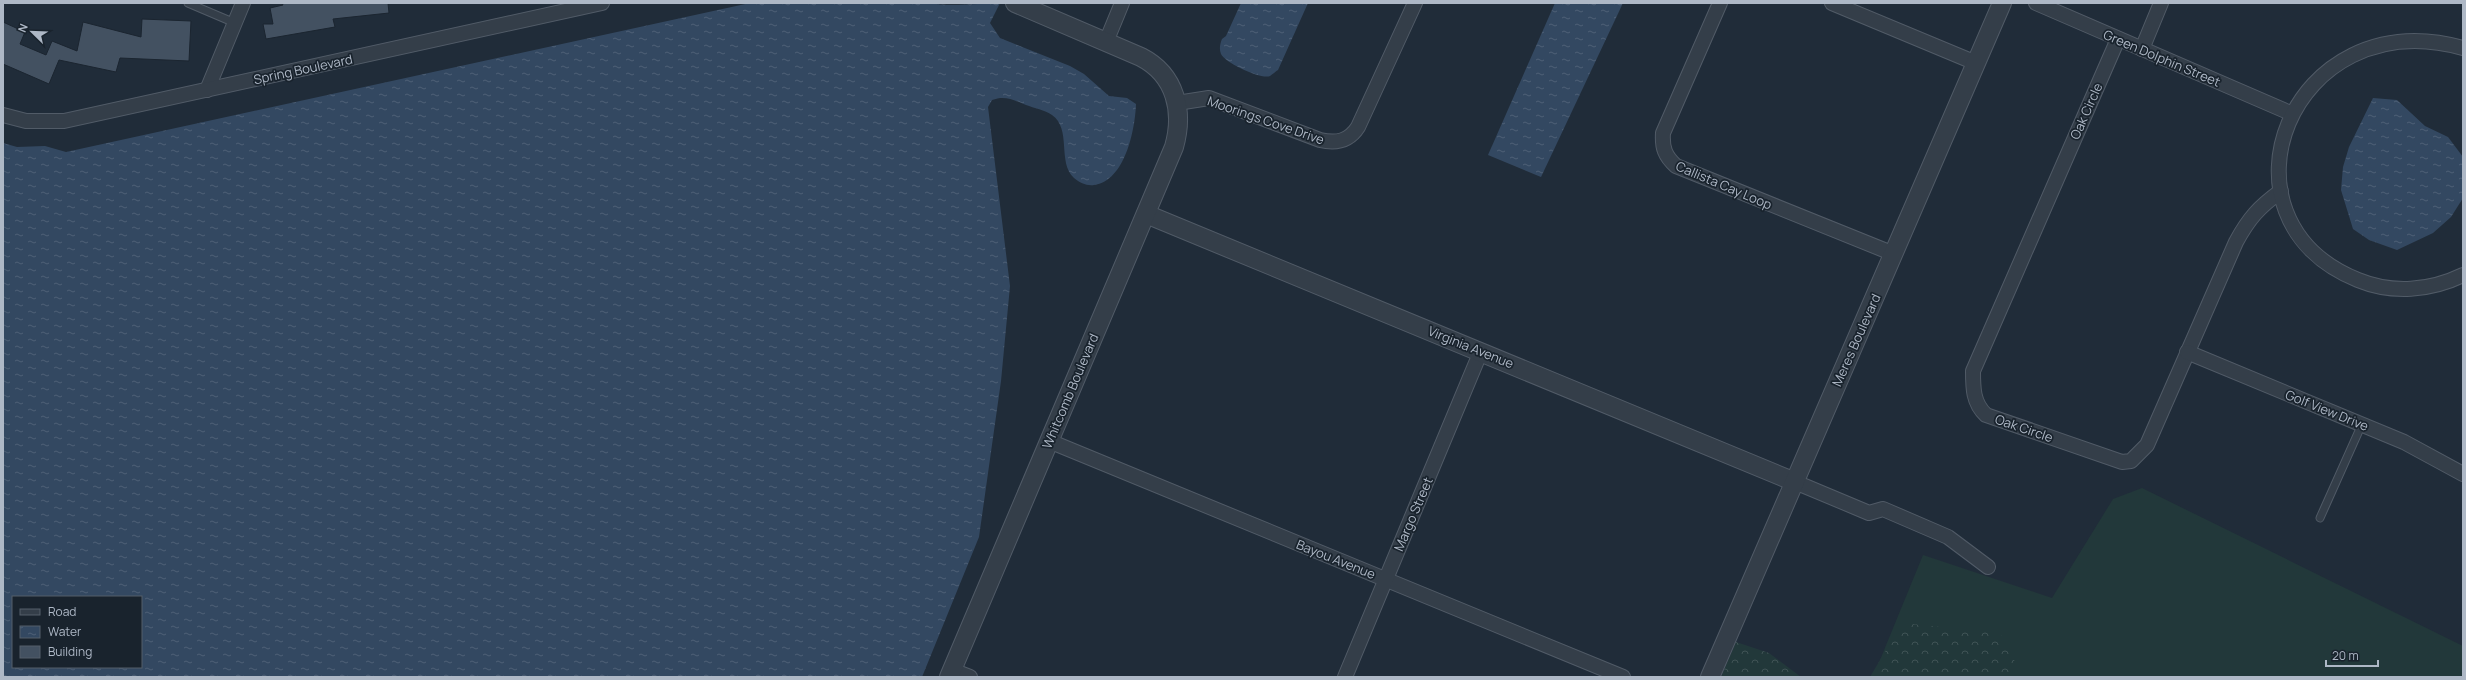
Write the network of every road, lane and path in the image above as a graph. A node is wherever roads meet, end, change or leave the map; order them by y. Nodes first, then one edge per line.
1 (188, 3) edge
2 (243, 3) edge
3 (602, 3) edge
4 (1015, 3) edge
5 (1122, 3) edge
6 (1415, 3) edge
7 (1720, 3) edge
8 (1832, 3) edge
9 (2002, 3) edge
10 (2036, 3) edge
11 (2161, 3) edge
12 (235, 23) junction
13 (2118, 39) junction
14 (1106, 42) junction
15 (2463, 48) edge
16 (2142, 49) junction
17 (1976, 63) junction
18 (207, 90) junction
19 (1177, 103) junction
20 (2288, 112) junction
21 (3, 115) edge
22 (2281, 190) junction
23 (1146, 214) junction
24 (1894, 254) junction
25 (2463, 275) edge
26 (1481, 351) junction
27 (2187, 352) junction
28 (2362, 424) junction
29 (1049, 441) junction
30 (2463, 474) edge
31 (1795, 482) junction
32 (2320, 518) dead end
33 (1988, 567) dead end
34 (1385, 580) junction
35 (951, 673) edge
36 (970, 677) edge
37 (1345, 677) edge
38 (1623, 677) edge
39 (1710, 677) edge

1 - 12 lane
2 - 12 street
3 - 18 street, Spring Boulevard
4 - 14 street, Whitcomb Boulevard
5 - 14 street
6 - 19 street, Moorings Cove Drive
7 - 24 street, Callista Cay Loop
8 - 17 street
9 - 17 street, Meres Boulevard
10 - 13 street, Green Dolphin Street
11 - 16 street
12 - 18 street
13 - 16 street, Green Dolphin Street
13 - 27 street, Oak Circle
14 - 19 street, Whitcomb Boulevard
15 - 20 street
16 - 20 street, Green Dolphin Street
17 - 24 street, Meres Boulevard
18 - 21 street, Spring Boulevard
19 - 23 street, Whitcomb Boulevard
20 - 22 street
22 - 25 street
22 - 27 street, Oak Circle
23 - 26 street, Virginia Avenue
23 - 29 street, Whitcomb Boulevard
24 - 31 street, Meres Boulevard
26 - 31 street, Virginia Avenue
26 - 34 street, Margo Street
27 - 28 street, Golf View Drive
28 - 30 street, Golf View Drive
28 - 32 lane
29 - 34 street, Bayou Avenue
29 - 35 street, Whitcomb Boulevard
31 - 33 street
31 - 39 street, Meres Boulevard
34 - 37 street, Margo Street
34 - 38 street, Bayou Avenue
35 - 36 street

